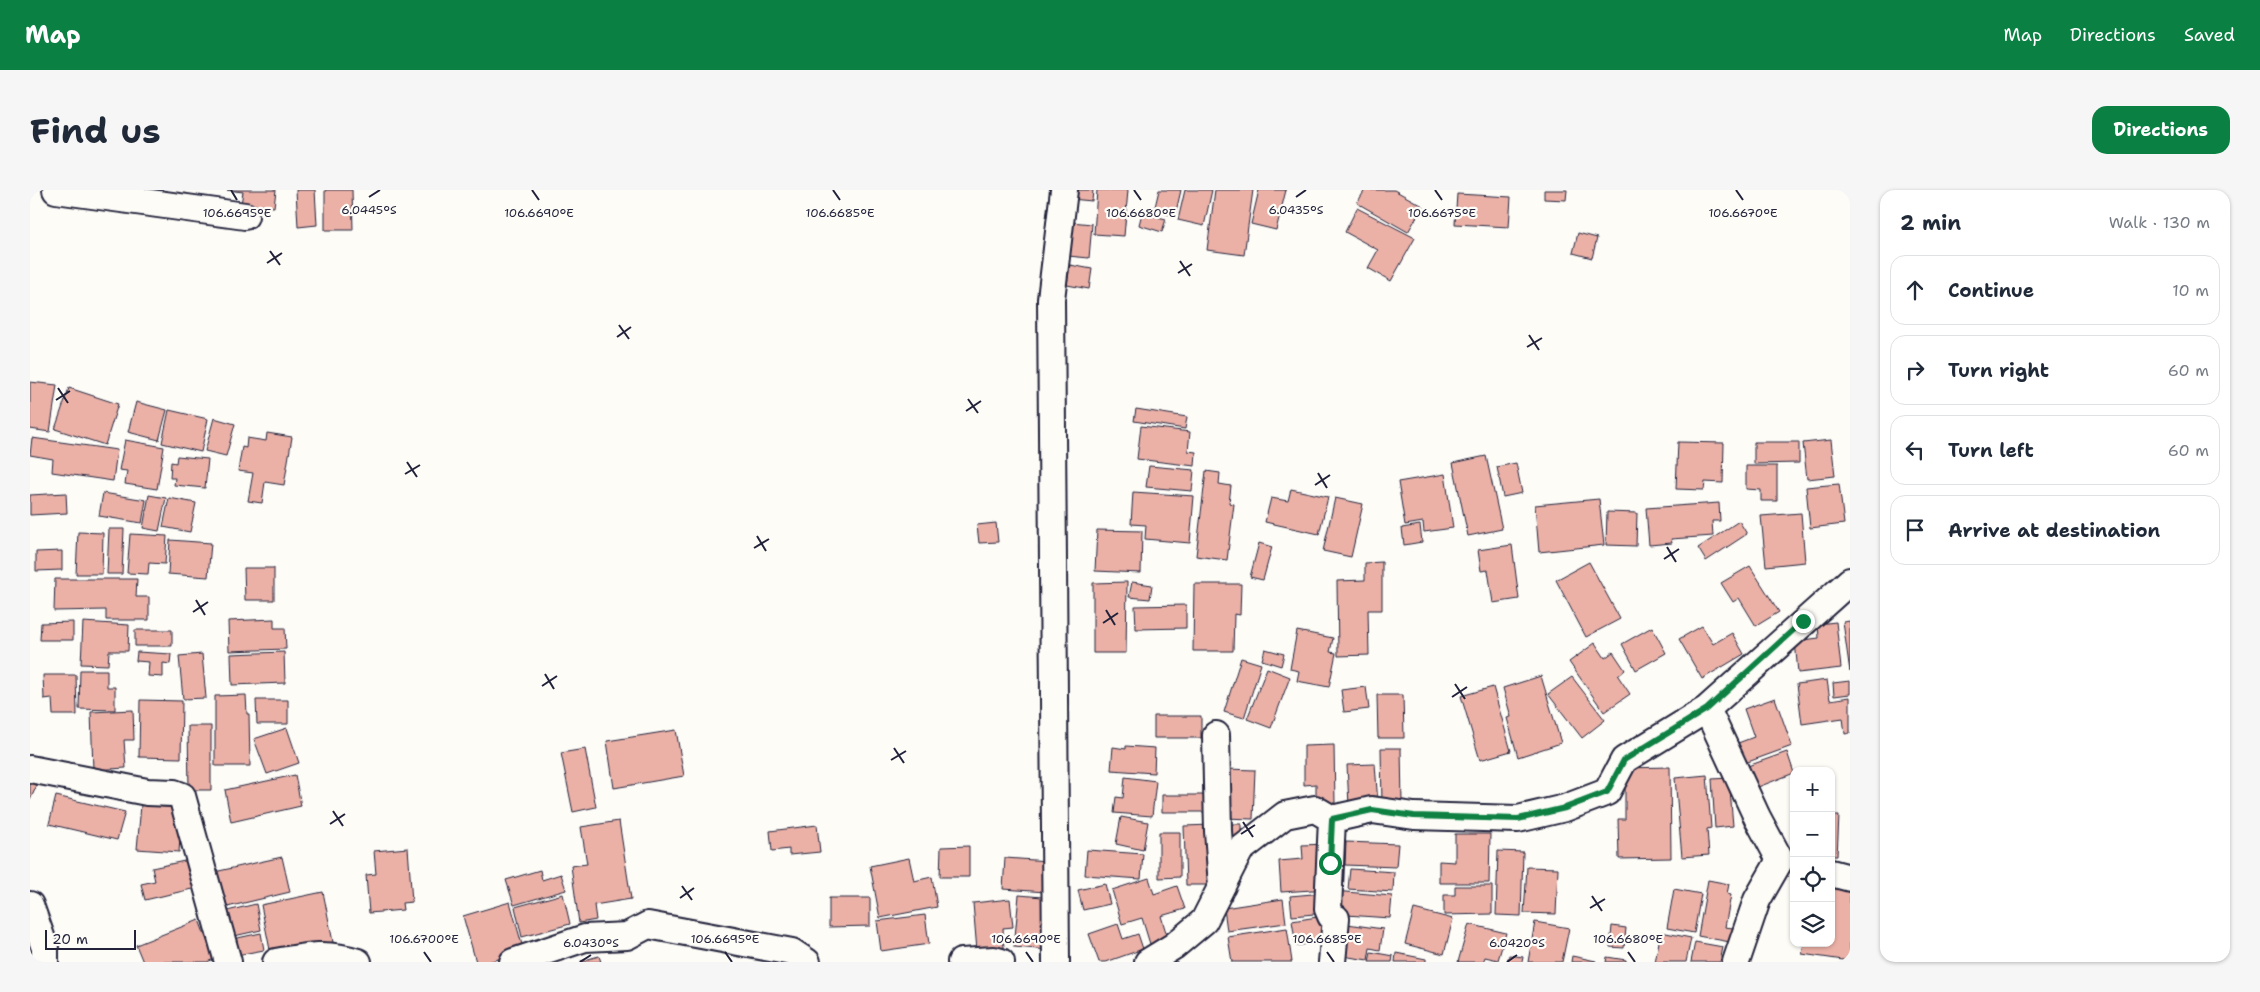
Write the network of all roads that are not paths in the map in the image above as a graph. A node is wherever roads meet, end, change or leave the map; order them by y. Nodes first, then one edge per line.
1 (56, 190) edge
2 (1064, 190) edge
3 (245, 216) dead end
4 (1850, 581) edge
5 (1707, 709) junction
6 (1216, 735) dead end
7 (30, 769) edge
8 (1332, 819) junction
9 (1787, 861) edge
10 (1835, 874) edge
11 (1850, 878) edge
12 (1222, 888) junction
13 (30, 905) edge
14 (45, 962) edge
15 (228, 962) edge
16 (276, 962) edge
17 (358, 962) edge
18 (513, 962) edge
19 (807, 962) edge
20 (962, 962) edge
21 (1001, 962) edge
22 (1056, 962) edge
23 (1148, 962) edge
24 (1332, 962) edge
25 (1736, 962) edge

1 - 3 street
2 - 22 street
4 - 5 street
5 - 8 street
5 - 9 street
6 - 12 street
7 - 15 street
8 - 12 street
8 - 24 street
9 - 25 street
10 - 11 street
12 - 23 street
13 - 14 street
16 - 17 street
18 - 19 street
20 - 21 street

